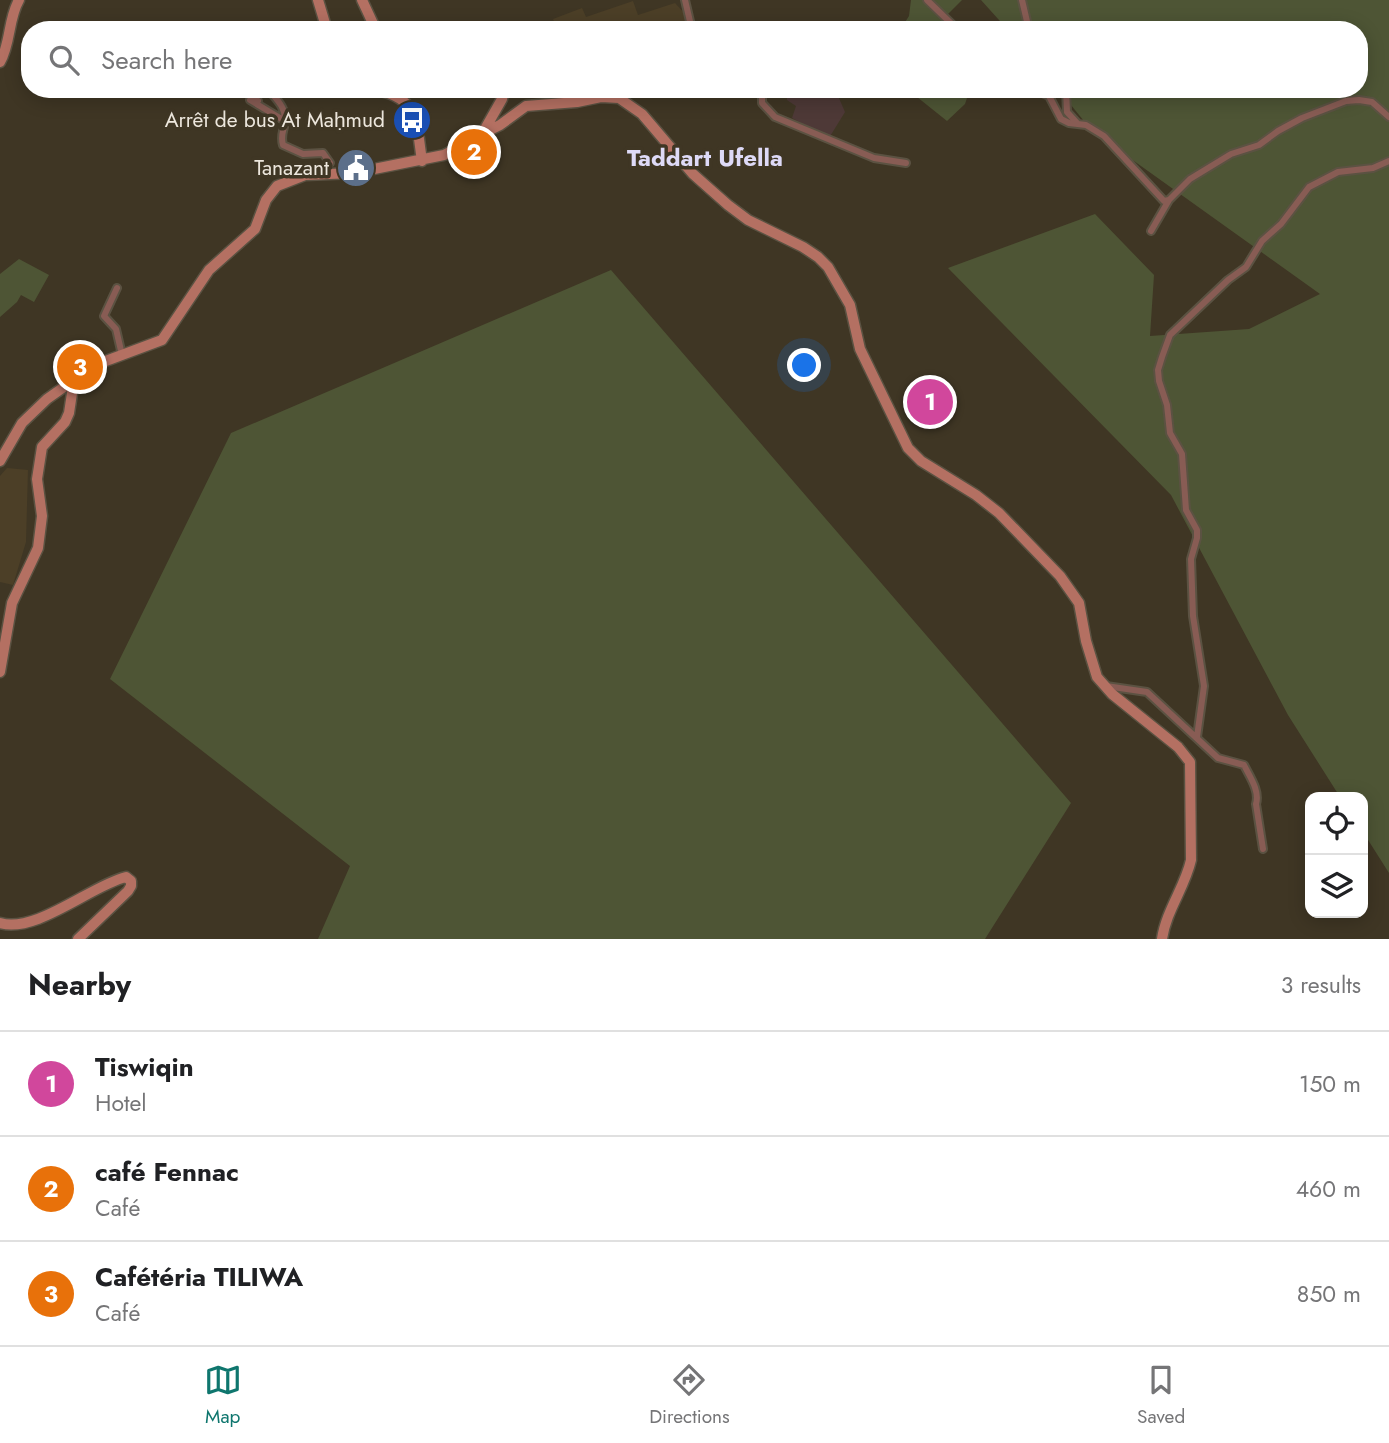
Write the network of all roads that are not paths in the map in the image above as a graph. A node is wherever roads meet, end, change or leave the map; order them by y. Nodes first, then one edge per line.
1 (19, 0) edge
2 (318, 0) edge
3 (362, 0) edge
4 (685, 0) edge
5 (927, 0) edge
6 (1022, 0) edge
7 (324, 21) edge
8 (372, 21) edge
9 (690, 21) edge
10 (949, 21) edge
11 (1027, 21) edge
12 (0, 62) edge
13 (255, 98) edge
14 (276, 98) edge
15 (399, 98) edge
16 (502, 98) edge
17 (590, 98) edge
18 (619, 98) edge
19 (762, 98) edge
20 (1050, 98) edge
21 (1066, 98) edge
22 (250, 100) dead end
23 (270, 111) junction
24 (1389, 117) edge
25 (285, 121) junction
26 (1078, 124) junction
27 (484, 133) junction
28 (422, 161) junction
29 (1389, 161) edge
30 (330, 163) dead end
31 (906, 163) dead end
32 (1169, 200) junction
33 (1151, 231) dead end
34 (117, 288) dead end
35 (122, 355) junction
36 (74, 380) junction
37 (0, 461) edge
38 (0, 672) edge
39 (1104, 686) junction
40 (1198, 737) junction
41 (1262, 849) dead end
42 (0, 923) edge
43 (78, 939) edge
44 (1162, 939) edge

1 - 12 main road
2 - 7 main road
3 - 8 main road
4 - 9 street
5 - 10 street
6 - 11 street
13 - 23 street
14 - 25 street
15 - 28 main road
16 - 27 main road
17 - 27 main road
18 - 39 main road
19 - 31 street
20 - 26 street
21 - 26 street
22 - 23 street
23 - 25 street
24 - 32 street
25 - 30 street
26 - 32 street
27 - 28 main road
28 - 35 main road
29 - 40 street
32 - 33 street
34 - 35 street
35 - 36 main road
36 - 37 main road
36 - 38 main road
39 - 40 street
39 - 44 main road
40 - 41 street
42 - 43 main road

